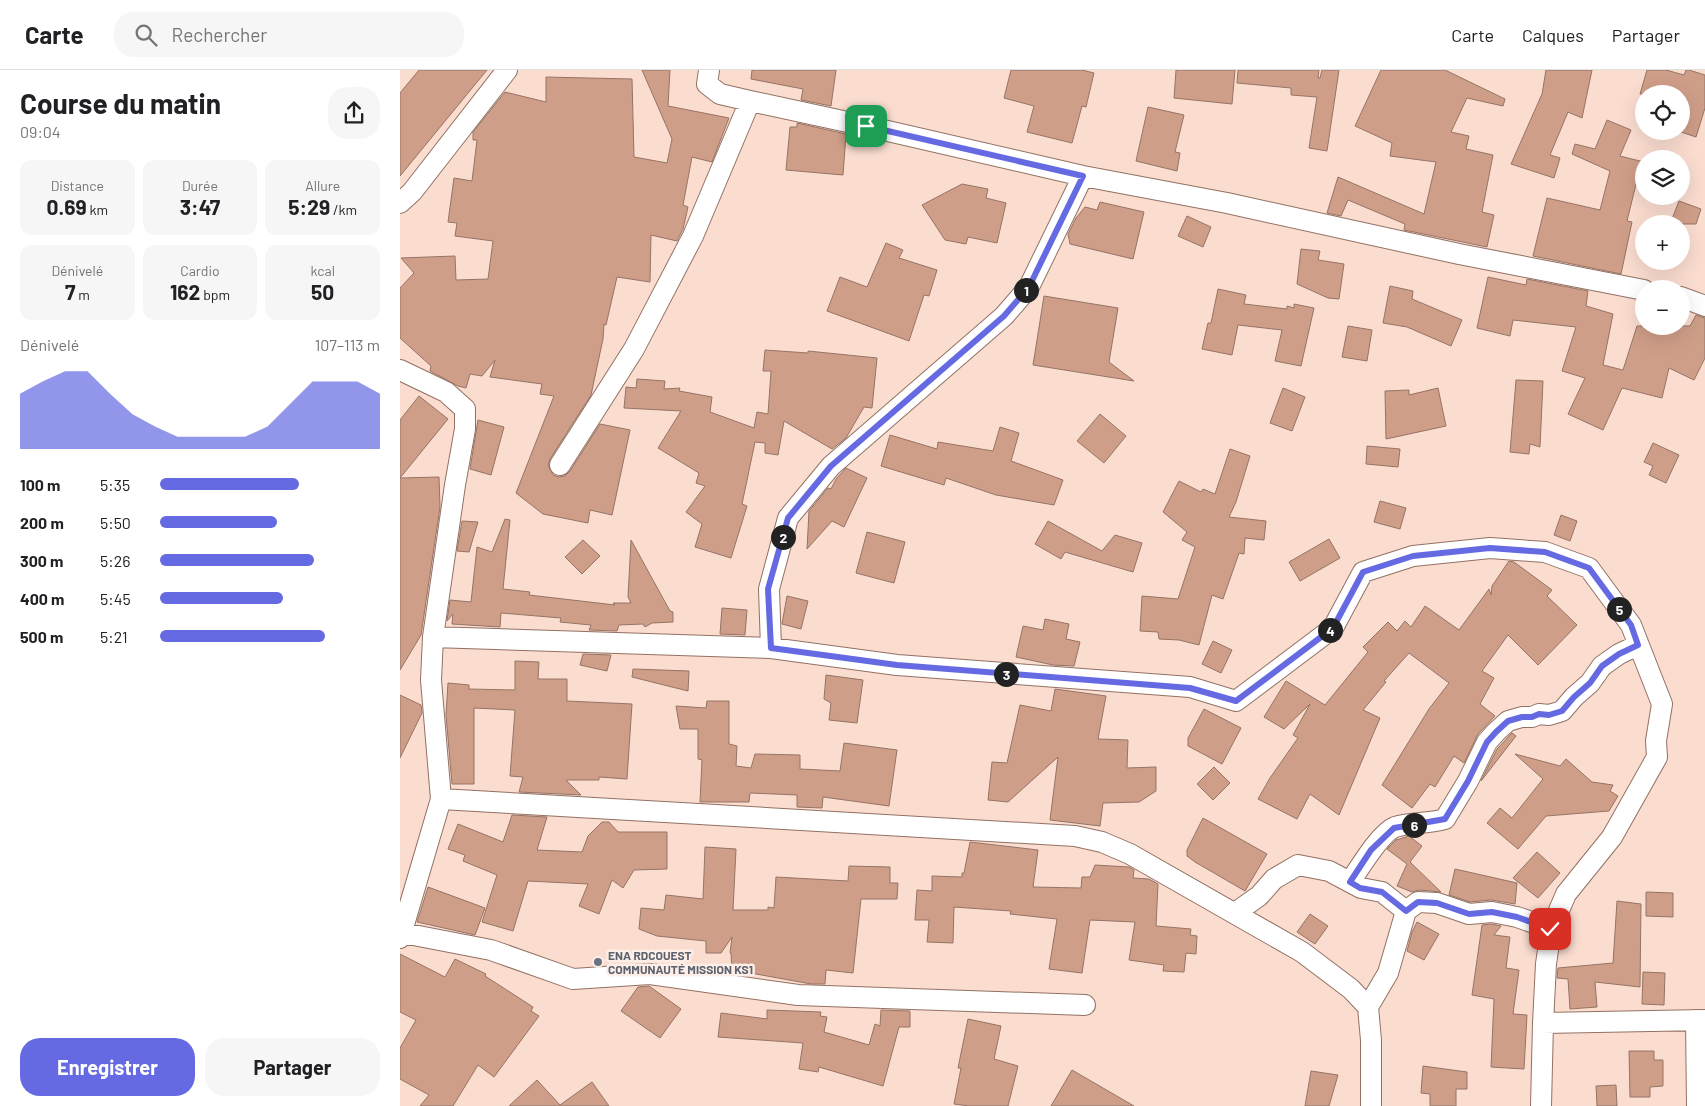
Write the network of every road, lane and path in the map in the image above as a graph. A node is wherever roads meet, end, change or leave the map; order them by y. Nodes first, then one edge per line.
1 (506, 70) edge
2 (709, 70) edge
3 (750, 101) junction
4 (1083, 176) junction
5 (400, 203) edge
6 (1635, 288) edge
7 (1690, 301) edge
8 (1705, 306) edge
9 (400, 370) edge
10 (560, 465) dead end
11 (433, 637) junction
12 (1638, 645) junction
13 (771, 648) junction
14 (441, 799) junction
15 (1350, 882) junction
16 (1406, 911) junction
17 (1235, 913) junction
18 (1550, 929) junction
19 (401, 936) edge
20 (1085, 1005) dead end
21 (1368, 1007) junction
22 (1701, 1020) edge
23 (1543, 1023) junction
24 (1371, 1106) edge
25 (1541, 1106) edge
26 (1697, 1106) edge

1 - 5 street
2 - 3 street
3 - 4 street
3 - 10 street
4 - 6 street
4 - 13 street
7 - 8 street
9 - 11 street
11 - 13 street
11 - 14 street
12 - 13 street
12 - 15 street
12 - 18 street
14 - 17 street
14 - 19 street
15 - 16 street
15 - 17 street
16 - 18 street
16 - 21 street
17 - 21 street
18 - 23 street
19 - 20 street
21 - 24 street
22 - 23 street
22 - 26 street
23 - 25 street

